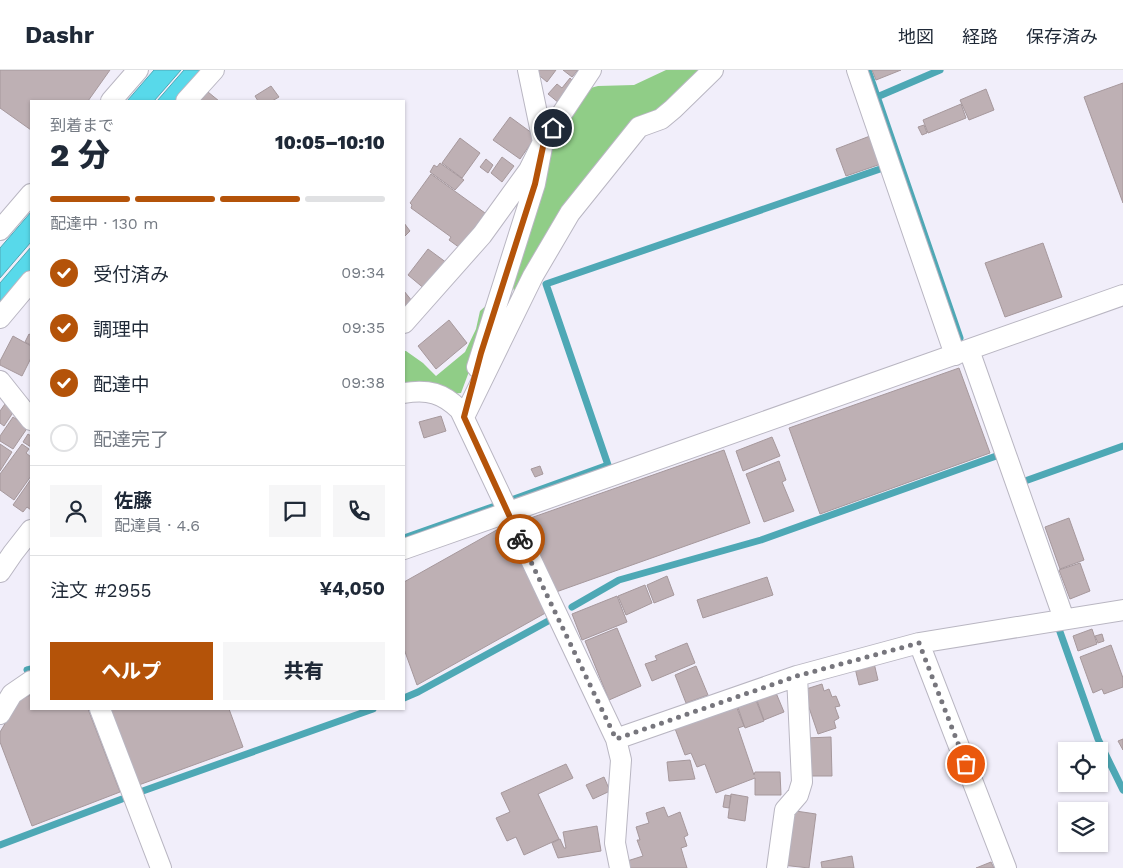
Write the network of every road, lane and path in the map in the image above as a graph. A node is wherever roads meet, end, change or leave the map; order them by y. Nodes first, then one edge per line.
1 (138, 70) edge
2 (214, 70) edge
3 (528, 70) edge
4 (591, 70) edge
5 (713, 70) edge
6 (857, 70) edge
7 (112, 100) edge
8 (187, 100) edge
9 (544, 142) junction
10 (30, 195) edge
11 (0, 230) edge
12 (30, 282) edge
13 (1123, 295) edge
14 (0, 318) edge
15 (405, 322) edge
16 (962, 352) junction
17 (0, 381) edge
18 (405, 393) edge
19 (464, 417) junction
20 (30, 419) edge
21 (508, 513) junction
22 (30, 531) edge
23 (405, 550) edge
24 (0, 572) edge
25 (1123, 610) edge
26 (1064, 619) junction
27 (919, 643) junction
28 (797, 676) junction
29 (30, 682) edge
30 (100, 710) edge
31 (0, 714) edge
32 (616, 739) junction
33 (161, 868) edge
34 (620, 868) edge
35 (777, 868) edge
36 (1006, 868) edge

1 - 7 street
2 - 8 street
3 - 9 street
4 - 9 street
5 - 19 street
6 - 16 street
9 - 15 street
9 - 19 street
10 - 11 street
12 - 14 street
13 - 16 street
16 - 21 street
16 - 26 street
17 - 20 street
18 - 19 street
19 - 21 street
21 - 23 street
21 - 32 street
22 - 24 street
25 - 26 street
26 - 27 street
27 - 28 street
27 - 36 street
28 - 32 street
28 - 35 street
29 - 31 street
30 - 33 street
32 - 34 street

